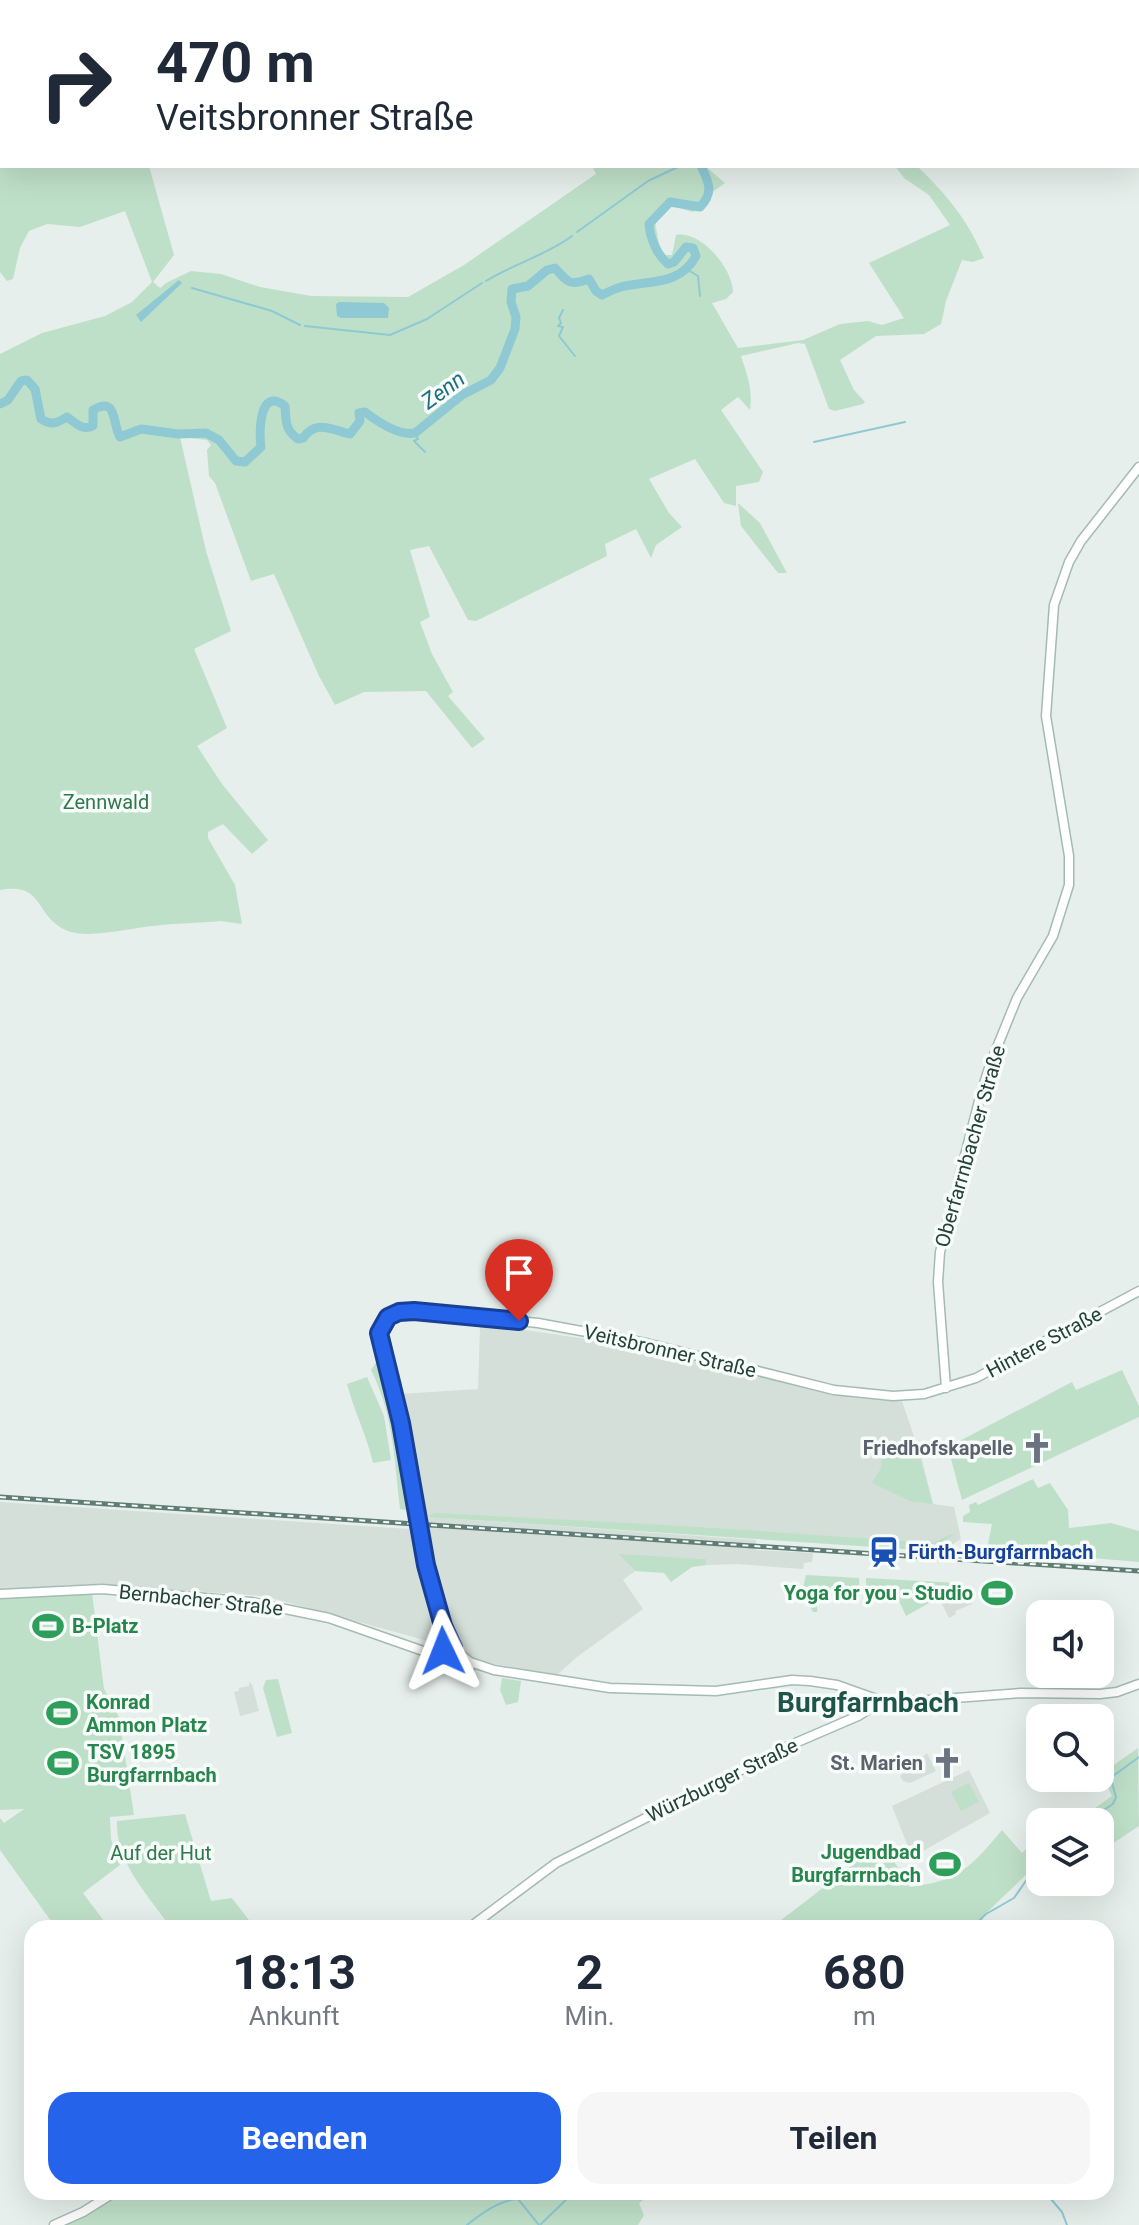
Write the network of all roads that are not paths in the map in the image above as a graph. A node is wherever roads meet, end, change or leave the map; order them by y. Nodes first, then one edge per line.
1 (1139, 467) edge
2 (1139, 1291) edge
3 (946, 1388) junction
4 (0, 1594) edge
5 (447, 1651) junction
6 (470, 1665) junction
7 (1139, 1684) edge
8 (882, 1701) junction
9 (480, 1920) edge
10 (102, 2200) edge
11 (54, 2225) edge

1 - 3 street, Oberfarrnbacher Straße
2 - 3 street, Hintere Straße
3 - 5 street, Veitsbronner Straße, bridge
4 - 5 street, Bernbacher Straße
5 - 6 street
5 - 6 street
6 - 8 street
7 - 8 street, Würzburger Straße
8 - 9 street, Würzburger Straße
10 - 11 street

